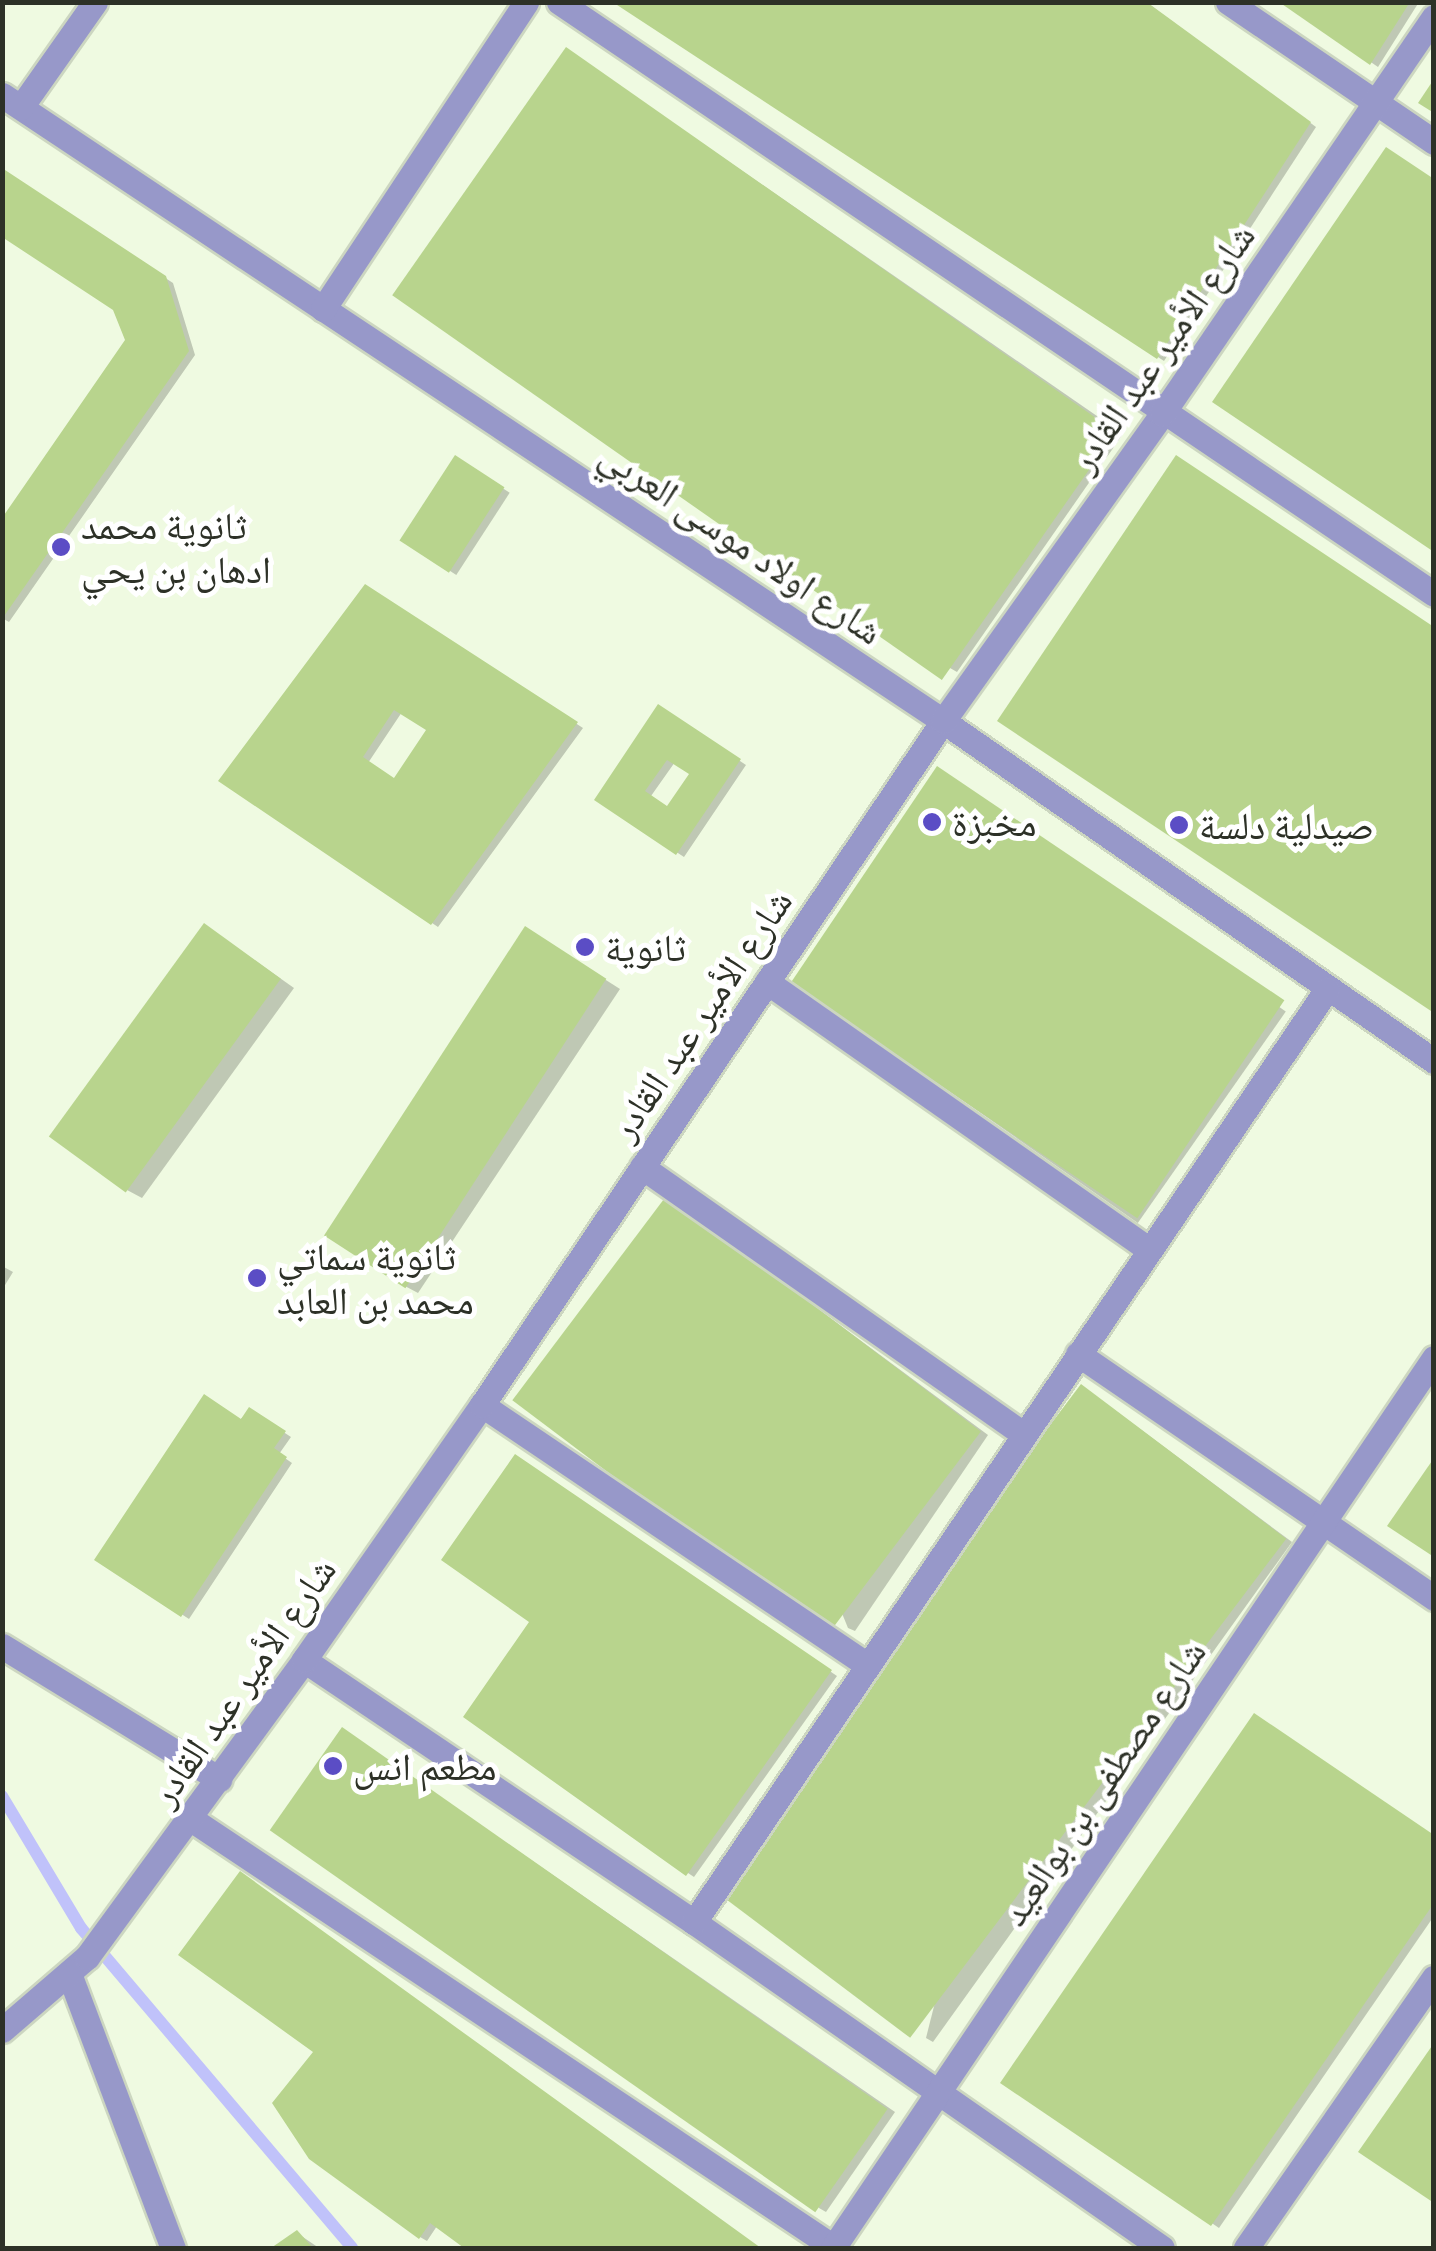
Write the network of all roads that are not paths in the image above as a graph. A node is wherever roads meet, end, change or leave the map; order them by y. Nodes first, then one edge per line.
1 (94, 2) edge
2 (526, 2) edge
3 (559, 2) edge
4 (1228, 2) edge
5 (1434, 16) edge
6 (12, 101) edge
7 (1376, 103) junction
8 (1434, 142) edge
9 (323, 310) junction
10 (1162, 414) junction
11 (1434, 594) edge
12 (943, 721) junction
13 (766, 982) junction
14 (1327, 989) junction
15 (1434, 1061) edge
16 (642, 1167) junction
17 (1149, 1249) junction
18 (1078, 1354) junction
19 (1434, 1358) edge
20 (482, 1405) junction
21 (1024, 1434) junction
22 (1322, 1525) junction
23 (1434, 1598) edge
24 (2, 1646) edge
25 (304, 1660) junction
26 (868, 1665) junction
27 (219, 1779) junction
28 (190, 1819) junction
29 (694, 1922) junction
30 (79, 1967) junction
31 (1434, 1978) edge
32 (2, 2030) edge
33 (938, 2091) junction
34 (173, 2248) edge
35 (834, 2248) edge
36 (1162, 2248) edge
37 (1246, 2248) edge

1 - 6 street
2 - 9 street
3 - 10 street
4 - 7 street
5 - 7 street, شارع الأمير عبد القادر
6 - 9 street, شارع اولاد موسى العربي
7 - 8 street
7 - 10 street, شارع الأمير عبد القادر
9 - 12 street, شارع اولاد موسى العربي
10 - 11 street
10 - 12 street, شارع الأمير عبد القادر
12 - 13 street, شارع الأمير عبد القادر
12 - 14 street, شارع اولاد موسى العربي
13 - 16 street, شارع الأمير عبد القادر
13 - 17 street
14 - 15 street, شارع اولاد موسى العربي
14 - 17 street
16 - 20 street, شارع الأمير عبد القادر
16 - 21 street
17 - 18 street
18 - 21 street
18 - 22 street
19 - 22 street, شارع مصطفى بن بوالعيد
20 - 25 street, شارع الأمير عبد القادر
20 - 26 street
21 - 26 street
22 - 23 street
22 - 33 street, شارع مصطفى بن بوالعيد
24 - 27 street
25 - 27 street, شارع الأمير عبد القادر
25 - 29 street
26 - 29 street
27 - 28 street, شارع الأمير عبد القادر
28 - 30 street, شارع الأمير عبد القادر
28 - 35 street
29 - 33 street
30 - 32 street, شارع الأمير عبد القادر
30 - 34 street
31 - 37 street
33 - 35 street, شارع مصطفى بن بوالعيد
33 - 36 street

